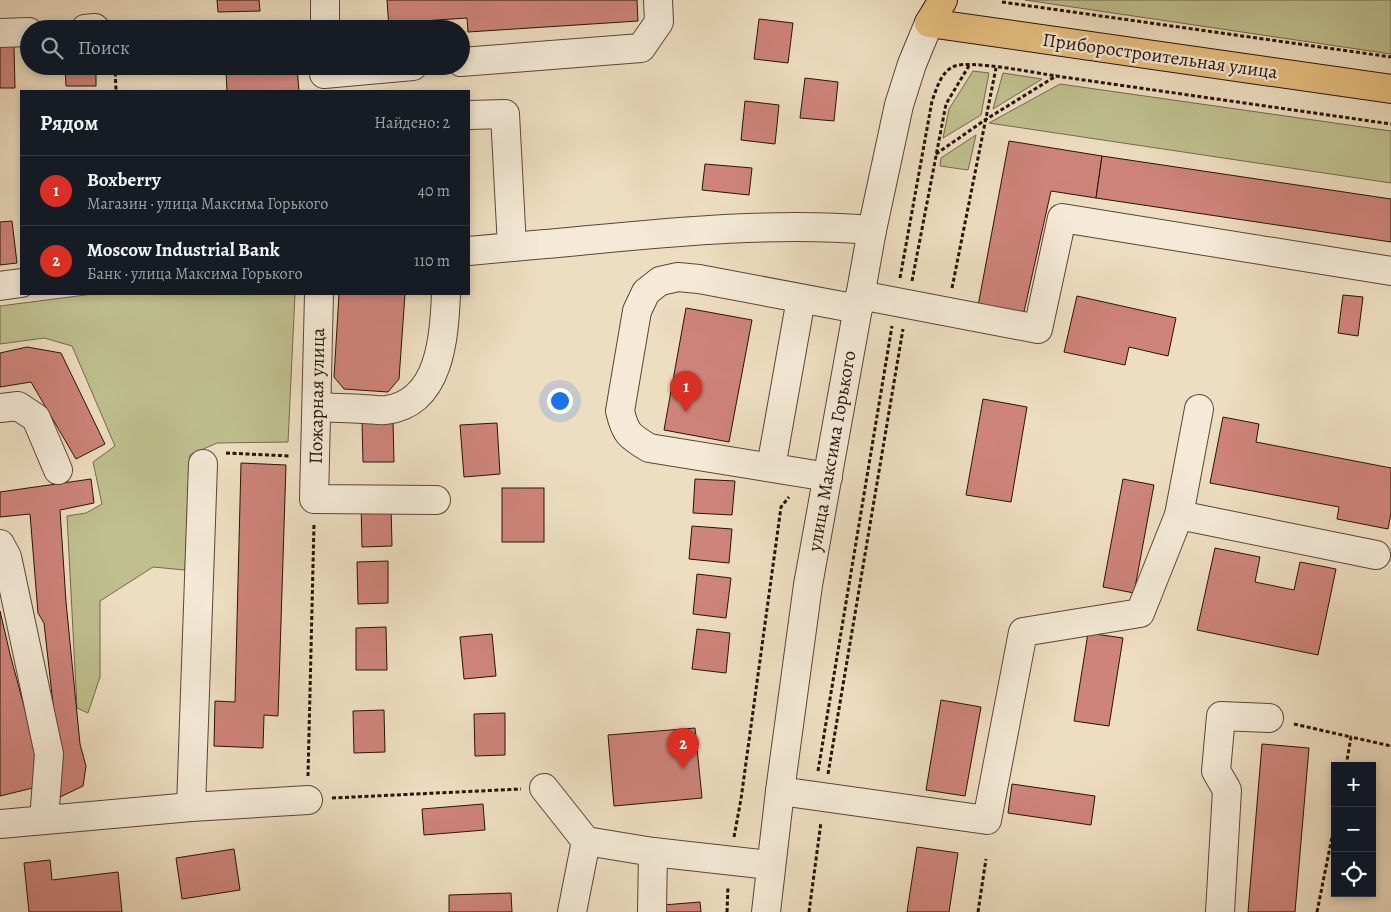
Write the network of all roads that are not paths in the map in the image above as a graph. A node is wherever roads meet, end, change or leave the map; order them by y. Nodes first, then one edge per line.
1 (325, 0) edge
2 (658, 0) edge
3 (943, 0) edge
4 (325, 20) edge
5 (930, 23) junction
6 (20, 32) edge
7 (0, 33) edge
8 (470, 61) edge
9 (340, 75) edge
10 (324, 77) edge
11 (1391, 89) edge
12 (470, 114) edge
13 (872, 230) junction
14 (512, 247) junction
15 (470, 250) edge
16 (1391, 271) edge
17 (20, 283) edge
18 (0, 286) edge
19 (319, 295) edge
20 (446, 295) edge
21 (801, 300) junction
22 (859, 302) junction
23 (317, 407) junction
24 (0, 408) edge
25 (1198, 409) dead end
26 (203, 464) road end
27 (771, 467) junction
28 (58, 470) dead end
29 (828, 477) junction
30 (436, 500) dead end
31 (1178, 515) junction
32 (0, 544) edge
33 (1376, 555) dead end
34 (1269, 718) road end
35 (544, 788) road end
36 (780, 791) junction
37 (308, 800) road end
38 (191, 807) junction
39 (44, 820) junction
40 (0, 824) edge
41 (586, 841) junction
42 (653, 852) junction
43 (770, 865) junction
44 (572, 912) edge
45 (652, 912) edge
46 (766, 912) edge
47 (1220, 912) edge

1 - 4 street
2 - 8 street
3 - 5 main road, улица Максима Горького
5 - 11 main road, Приборостроительная улица
5 - 13 street, улица Максима Горького
6 - 7 street
9 - 10 street
12 - 14 street
13 - 14 street
13 - 22 street, улица Максима Горького
14 - 15 street
16 - 22 street
17 - 18 street
19 - 23 street, Пожарная улица
20 - 23 street
21 - 22 street
21 - 27 street
21 - 27 street
22 - 29 street, улица Максима Горького
23 - 30 street, Пожарная улица
24 - 28 street
25 - 31 street
26 - 38 street
27 - 29 street
29 - 36 street, улица Максима Горького
31 - 33 street
31 - 36 street
32 - 39 street
34 - 47 street
35 - 41 street
36 - 43 street, улица Максима Горького
37 - 38 street
38 - 39 street
39 - 40 street
41 - 42 street
41 - 44 street
42 - 43 street
42 - 45 street
43 - 46 street, улица Максима Горького

